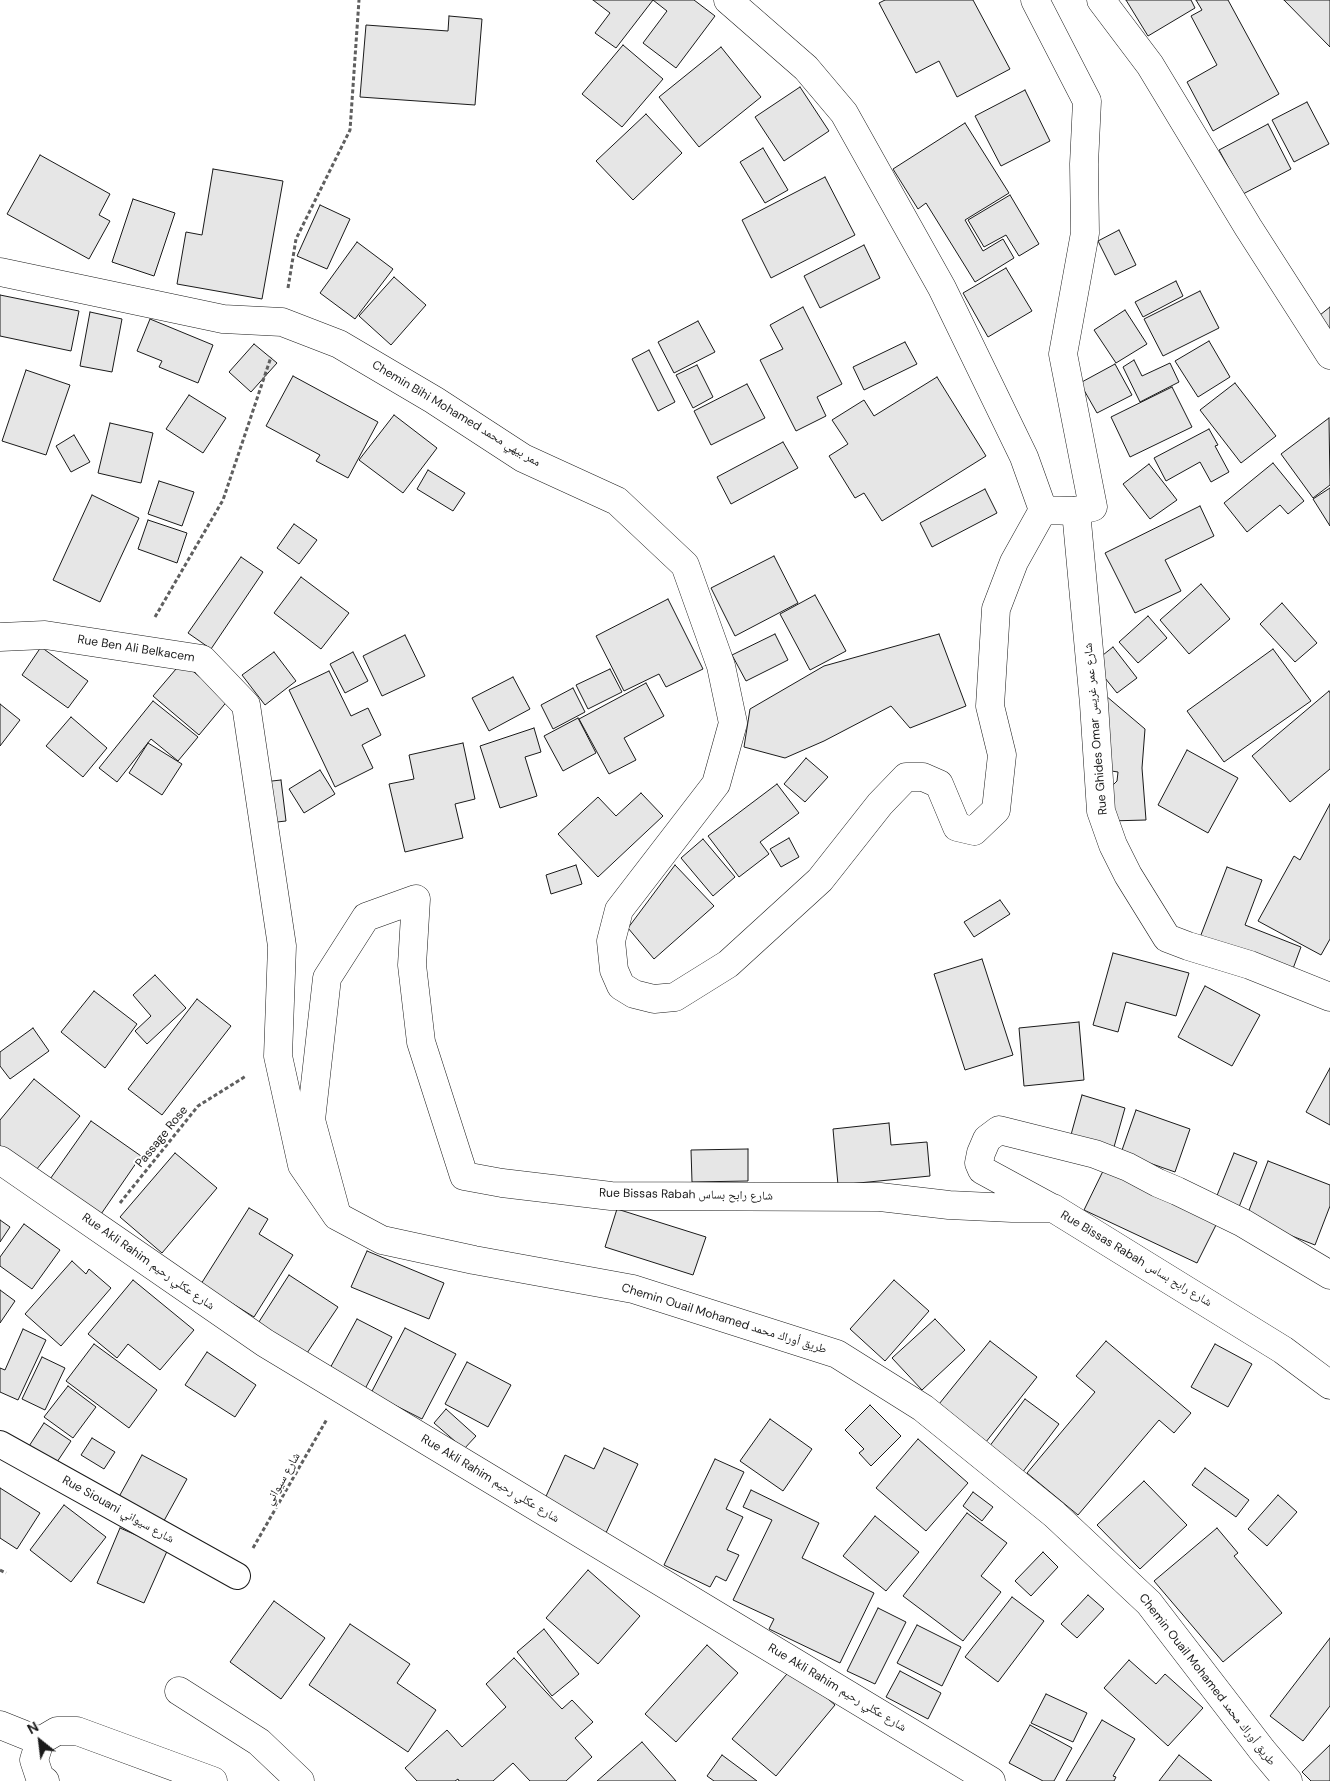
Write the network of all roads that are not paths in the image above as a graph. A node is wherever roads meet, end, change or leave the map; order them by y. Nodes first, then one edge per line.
1 (728, 0) edge
2 (1035, 0) edge
3 (1101, 0) edge
4 (0, 272) edge
5 (1330, 355) edge
6 (1043, 510) junction
7 (1076, 511) junction
8 (0, 637) edge
9 (256, 770) joint
10 (1330, 996) edge
11 (0, 1160) edge
12 (1052, 1208) junction
13 (337, 1216) junction
14 (1330, 1274) edge
15 (1330, 1385) edge
16 (0, 1444) edge
17 (237, 1576) road end
18 (179, 1691) dead end
19 (0, 1725) edge
20 (40, 1741) junction
21 (45, 1781) edge
22 (213, 1781) edge
23 (300, 1781) edge
24 (991, 1781) edge
25 (1288, 1781) edge

1 - 6 street
2 - 7 street
3 - 5 street
4 - 6 street, Chemin Bihi Mohamed ممر بيهي محمد
6 - 7 street
7 - 10 street, Rue Ghides Omar شارع عمر غريس
8 - 9 street, Rue Ben Ali Belkacem
9 - 13 street, Chemin Ouail Mohamed طريق أوراك محمد
11 - 24 street, Rue Akli Rahim شارع عكلي رحيم
12 - 13 street, Rue Bissas Rabah شارع رابح بساس
12 - 14 street
12 - 15 street, Rue Bissas Rabah شارع رابح بساس
13 - 25 street, Chemin Ouail Mohamed طريق أوراك محمد
16 - 17 street, Rue Siouani شارع سيواني
18 - 23 street
19 - 20 street
20 - 21 street
20 - 22 street

